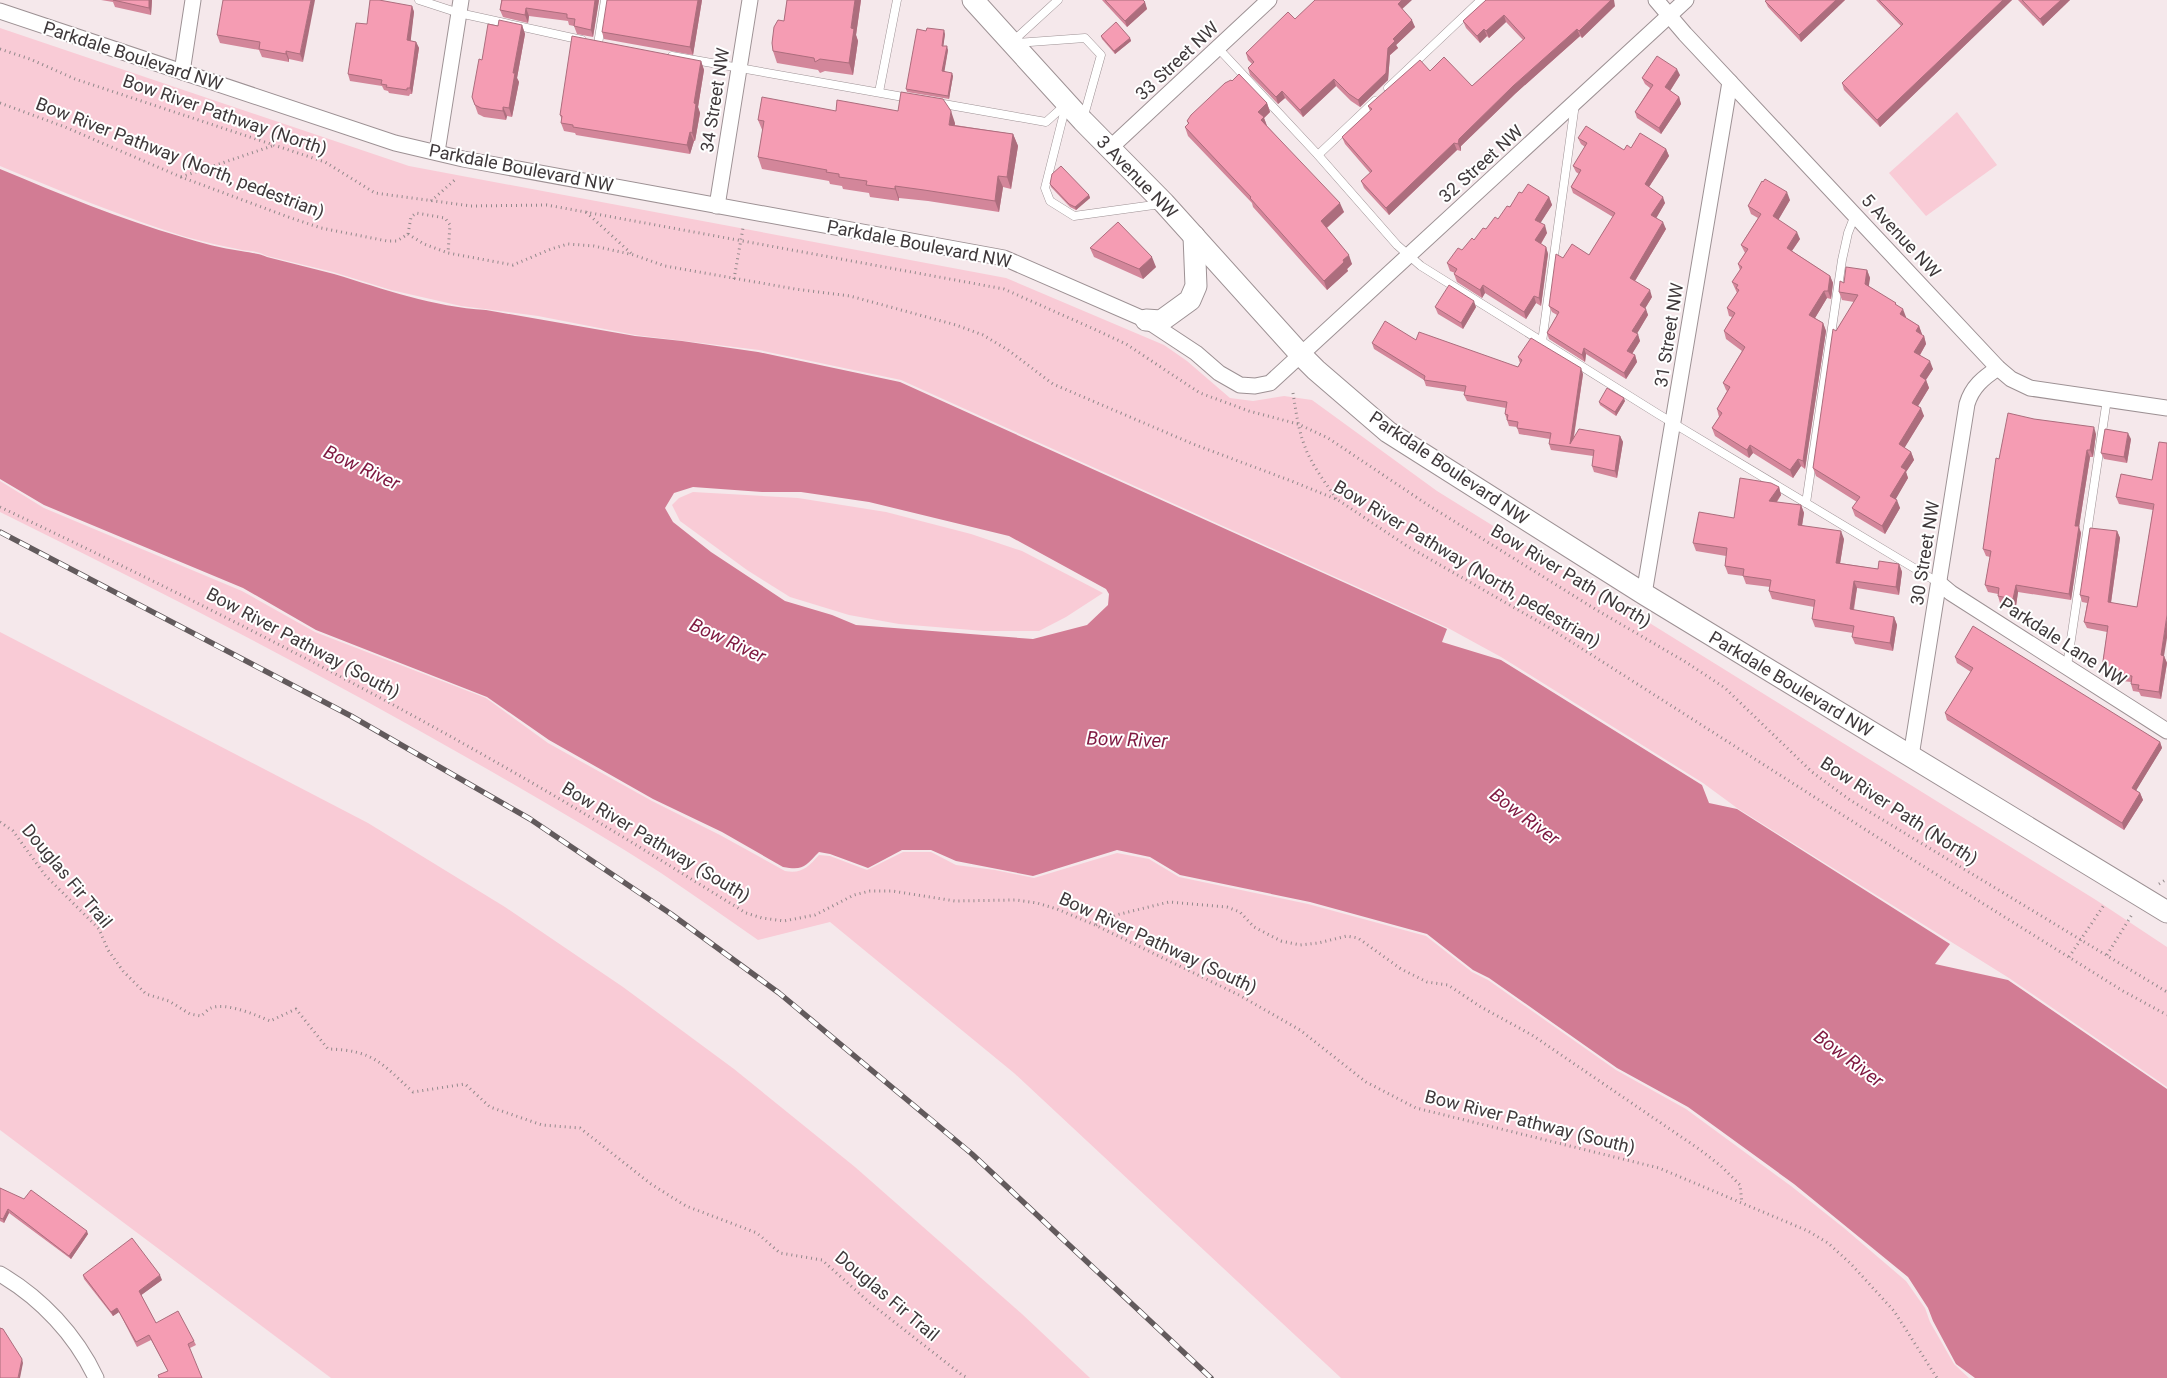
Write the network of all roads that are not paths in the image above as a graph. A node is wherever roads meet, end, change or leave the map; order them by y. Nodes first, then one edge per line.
1 (193, 0) edge
2 (419, 0) edge
3 (605, 0) edge
4 (750, 0) edge
5 (897, 0) edge
6 (974, 0) edge
7 (1058, 0) edge
8 (1269, 0) edge
9 (1481, 0) edge
10 (1656, 0) edge
11 (1686, 0) edge
12 (460, 7) edge
13 (0, 11) edge
14 (1670, 16) junction
15 (1012, 43) junction
16 (598, 44) junction
17 (608, 45) edge
18 (1218, 48) junction
19 (665, 55) edge
20 (740, 67) junction
21 (182, 72) junction
22 (1730, 82) junction
23 (879, 92) junction
24 (918, 99) edge
25 (928, 101) edge
26 (1066, 103) junction
27 (1575, 104) junction
28 (1083, 121) junction
29 (1109, 149) junction
30 (436, 152) junction
31 (1318, 155) junction
32 (1164, 204) junction
33 (717, 206) junction
34 (1855, 214) junction
35 (1194, 236) junction
36 (1408, 255) junction
37 (1146, 320) junction
38 (1542, 342) junction
39 (1301, 354) junction
40 (1998, 368) junction
41 (2107, 399) junction
42 (2167, 408) edge
43 (1673, 422) junction
44 (1806, 503) junction
45 (1939, 583) junction
46 (1644, 594) junction
47 (2067, 666) junction
48 (2167, 731) edge
49 (1911, 756) junction
50 (2166, 906) edge
51 (0, 1274) edge
52 (96, 1378) edge

1 - 21 street
2 - 12 lane
3 - 16 lane
4 - 20 street, 34 Street NW
5 - 23 lane
6 - 15 main road, 3 Avenue NW
7 - 15 lane
8 - 18 street, 33 Street NW
9 - 31 lane
10 - 14 street, 5 Avenue NW
11 - 14 street, 32 Street NW
12 - 16 lane
12 - 30 street
13 - 21 street, Parkdale Boulevard NW
14 - 22 street, 5 Avenue NW
14 - 27 street, 32 Street NW
15 - 26 main road, 3 Avenue NW
15 - 28 lane
16 - 17 lane
18 - 29 street, 33 Street NW
18 - 31 lane
19 - 20 lane
20 - 23 lane
20 - 33 street, 34 Street NW
21 - 30 street, Parkdale Boulevard NW
22 - 34 street, 5 Avenue NW
22 - 43 street, 31 Street NW
23 - 24 lane
25 - 26 lane
26 - 28 main road, 3 Avenue NW
26 - 32 lane
27 - 36 street, 32 Street NW
27 - 38 lane
28 - 29 main road, 3 Avenue NW
29 - 32 main road, 3 Avenue NW
30 - 33 street, Parkdale Boulevard NW
31 - 36 lane
32 - 35 main road, 3 Avenue NW
33 - 37 street, Parkdale Boulevard NW
34 - 40 street, 5 Avenue NW
34 - 44 lane
35 - 37 main road
35 - 39 main road, 3 Avenue NW
36 - 38 lane
36 - 39 street, 32 Street NW
37 - 39 street, Parkdale Boulevard NW
38 - 43 lane
39 - 46 main road, Parkdale Boulevard NW
40 - 41 street, 5 Avenue NW
40 - 45 street, 30 Street NW
41 - 42 street, 5 Avenue NW
41 - 47 lane
43 - 44 lane
43 - 46 street, 31 Street NW
44 - 45 lane
45 - 47 street, Parkdale Lane NW
45 - 49 street, 30 Street NW
46 - 49 main road, Parkdale Boulevard NW
47 - 48 street, Parkdale Lane NW
49 - 50 main road, Parkdale Boulevard NW
51 - 52 street

